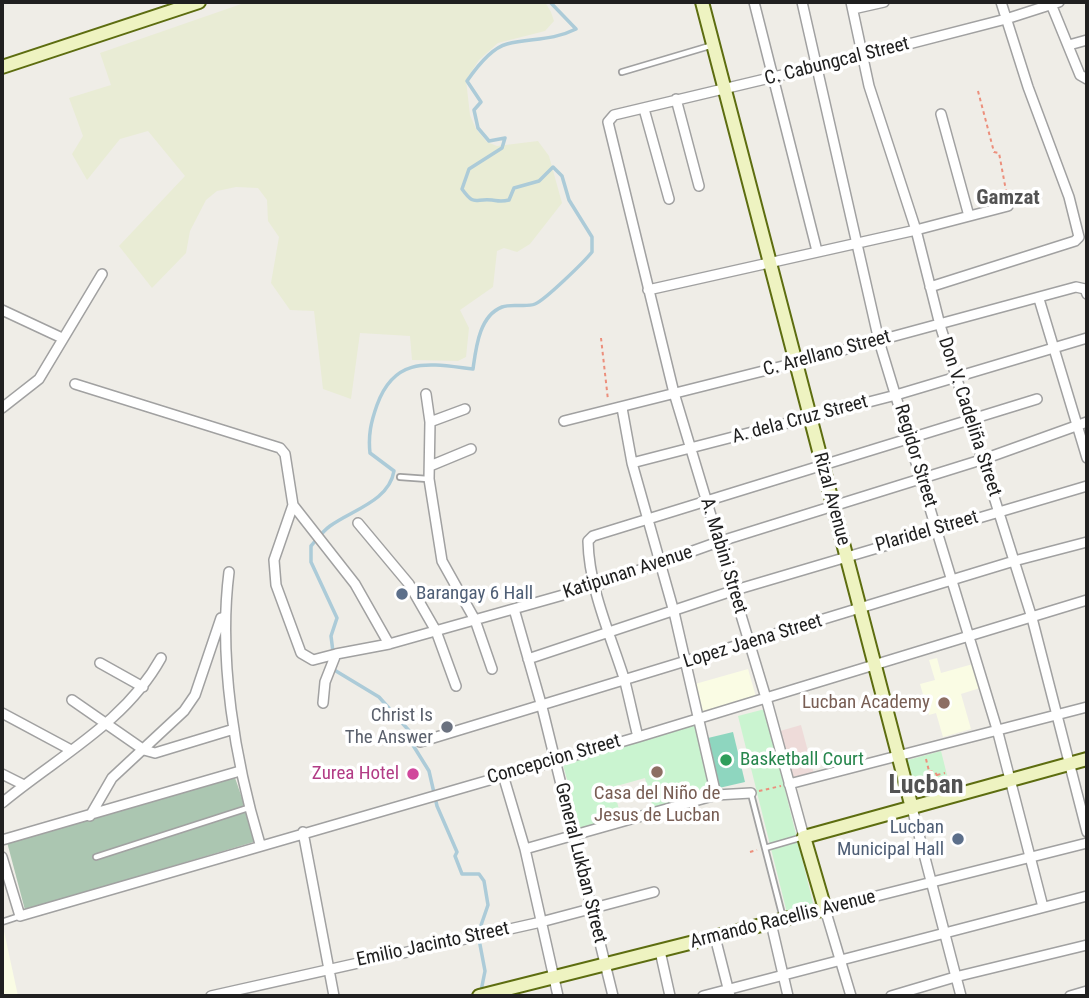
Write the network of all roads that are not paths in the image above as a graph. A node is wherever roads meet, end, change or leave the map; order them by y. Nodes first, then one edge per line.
1 (199, 2) edge
2 (702, 2) edge
3 (754, 2) edge
4 (802, 2) edge
5 (884, 2) edge
6 (1002, 2) edge
7 (1055, 3) edge
8 (852, 6) edge
9 (1006, 19) junction
10 (1087, 40) edge
11 (713, 44) junction
12 (1069, 45) junction
13 (862, 56) junction
14 (2, 67) edge
15 (816, 67) junction
16 (622, 72) dead end
17 (773, 78) junction
18 (1087, 79) edge
19 (724, 90) junction
20 (676, 99) junction
21 (644, 109) junction
22 (941, 114) dead end
23 (614, 116) joint
24 (699, 186) dead end
25 (669, 199) dead end
26 (1008, 206) road end
27 (969, 216) junction
28 (916, 230) junction
29 (855, 244) junction
30 (817, 251) junction
31 (770, 262) junction
32 (102, 274) dead end
33 (930, 287) junction
34 (648, 290) junction
35 (1087, 294) edge
36 (1039, 299) junction
37 (2, 310) edge
38 (940, 325) junction
39 (62, 338) junction
40 (1087, 338) edge
41 (879, 341) junction
42 (1055, 349) junction
43 (795, 363) junction
44 (956, 377) junction
45 (75, 384) dead end
46 (426, 394) dead end
47 (674, 394) junction
48 (896, 395) junction
49 (1037, 399) dead end
50 (2, 407) edge
51 (622, 408) junction
52 (465, 409) dead end
53 (809, 417) junction
54 (564, 421) dead end
55 (430, 422) junction
56 (970, 422) junction
57 (1084, 424) edge
58 (910, 439) junction
59 (471, 449) dead end
60 (692, 449) junction
61 (1087, 458) edge
62 (984, 459) junction
63 (632, 463) junction
64 (821, 464) junction
65 (430, 466) junction
66 (400, 477) dead end
67 (920, 478) junction
68 (429, 479) junction
69 (1087, 486) edge
70 (706, 501) junction
71 (293, 505) junction
72 (832, 505) junction
73 (999, 511) junction
74 (647, 519) junction
75 (358, 523) dead end
76 (938, 529) junction
77 (718, 542) junction
78 (1087, 542) edge
79 (846, 556) junction
80 (1014, 561) junction
81 (662, 563) junction
82 (229, 572) dead end
83 (954, 581) junction
84 (595, 586) junction
85 (732, 591) junction
86 (1087, 600) edge
87 (859, 608) junction
88 (514, 609) junction
89 (224, 610) junction
90 (674, 612) junction
91 (1031, 618) junction
92 (475, 620) junction
93 (436, 631) junction
94 (609, 632) junction
95 (970, 638) junction
96 (389, 644) junction
97 (749, 644) junction
98 (336, 654) junction
99 (161, 658) dead end
100 (528, 659) junction
101 (100, 663) dead end
102 (686, 663) junction
103 (874, 665) junction
104 (492, 669) dead end
105 (625, 682) junction
106 (456, 686) dead end
107 (143, 687) junction
108 (766, 698) junction
109 (72, 700) dead end
110 (323, 703) dead end
111 (542, 706) junction
112 (1087, 707) edge
113 (2, 713) edge
114 (1055, 715) junction
115 (699, 717) junction
116 (106, 723) junction
117 (234, 729) junction
118 (998, 729) junction
119 (638, 737) junction
120 (420, 741) dead end
121 (71, 750) junction
122 (144, 750) junction
123 (898, 756) junction
124 (1087, 759) edge
125 (554, 760) junction
126 (1069, 764) junction
127 (240, 771) junction
128 (2, 774) edge
129 (503, 775) junction
130 (1011, 780) junction
131 (789, 784) junction
132 (23, 785) junction
133 (751, 793) joint
134 (716, 794) junction
135 (2, 803) edge
136 (249, 807) junction
137 (912, 808) junction
138 (90, 816) junction
139 (303, 832) junction
140 (1087, 832) edge
141 (574, 833) junction
142 (804, 837) junction
143 (2, 840) edge
144 (1087, 843) edge
145 (260, 844) junction
146 (765, 848) junction
147 (525, 849) junction
148 (2, 857) edge
149 (96, 857) dead end
150 (1031, 857) junction
151 (930, 882) junction
152 (6, 884) edge
153 (654, 892) dead end
154 (1087, 896) edge
155 (1043, 907) junction
156 (592, 908) junction
157 (825, 909) junction
158 (20, 916) junction
159 (777, 921) junction
160 (2, 922) edge
161 (541, 922) junction
162 (943, 932) junction
163 (715, 937) junction
164 (1087, 945) edge
165 (660, 951) junction
166 (840, 961) junction
167 (606, 964) junction
168 (327, 969) junction
169 (783, 975) junction
170 (955, 977) junction
171 (553, 978) junction
172 (1087, 991) edge
173 (729, 993) edge
174 (211, 996) edge
175 (334, 996) edge
176 (479, 996) edge
177 (558, 996) edge
178 (613, 996) edge
179 (670, 996) edge
180 (703, 996) edge
181 (788, 996) edge
182 (851, 996) edge
183 (891, 996) edge
184 (961, 996) edge
185 (1070, 996) edge

1 - 14 main road
2 - 11 main road, Rizal Avenue
3 - 17 street
4 - 15 street, Regidor Street
5 - 8 street
6 - 9 street
7 - 9 street, C. Cabungcal Street
7 - 12 street
8 - 13 street, Don V. Cadeliña Street
9 - 13 street, C. Cabungcal Street
9 - 33 street
10 - 12 street
11 - 16 lane
11 - 19 main road, Rizal Avenue
12 - 18 street
13 - 15 street, C. Cabungcal Street
13 - 28 street, Don V. Cadeliña Street
15 - 17 street, C. Cabungcal Street
15 - 29 street, Regidor Street
17 - 19 street, C. Cabungcal Street
17 - 30 street
19 - 20 street, C. Cabungcal Street
19 - 31 main road, Rizal Avenue
20 - 21 street, C. Cabungcal Street
20 - 24 street
21 - 23 street, C. Cabungcal Street
21 - 25 street
22 - 27 street
23 - 34 street, A. Mabini Street
26 - 27 street
27 - 28 street
28 - 29 street
28 - 33 street, Don V. Cadeliña Street
29 - 30 street
29 - 41 street, Regidor Street
30 - 31 street
31 - 34 street
31 - 43 main road, Rizal Avenue
32 - 39 street
33 - 38 street, Don V. Cadeliña Street
34 - 47 street, A. Mabini Street
35 - 36 street, C. Arellano Street
36 - 38 street, C. Arellano Street
36 - 42 street
37 - 39 street
38 - 41 street, C. Arellano Street
38 - 44 street, Don V. Cadeliña Street
39 - 50 street
40 - 42 street, A. dela Cruz Street
41 - 43 street, C. Arellano Street
41 - 48 street, Regidor Street
42 - 44 street, A. dela Cruz Street
42 - 57 street
43 - 47 street, C. Arellano Street
43 - 53 main road, Rizal Avenue
44 - 48 street, A. dela Cruz Street
44 - 56 street, Don V. Cadeliña Street
45 - 71 street
46 - 55 street
47 - 51 street, C. Arellano Street
47 - 60 street, A. Mabini Street
48 - 53 street, A. dela Cruz Street
48 - 58 street, Regidor Street
49 - 56 street
51 - 54 street, C. Arellano Street
51 - 63 street
52 - 55 street
53 - 60 street, A. dela Cruz Street
53 - 64 main road, Rizal Avenue
55 - 65 street
56 - 58 street
56 - 62 street, Don V. Cadeliña Street
57 - 61 street
57 - 62 street, Katipunan Avenue
58 - 64 street
58 - 67 street, Regidor Street
59 - 65 street
60 - 63 street, A. dela Cruz Street
60 - 70 street, A. Mabini Street
62 - 67 street, Katipunan Avenue
62 - 73 street, Don V. Cadeliña Street
63 - 74 street
64 - 70 street
64 - 72 main road, Rizal Avenue
65 - 68 street
66 - 68 lane
67 - 72 street, Katipunan Avenue
67 - 76 street, Regidor Street
68 - 92 street
69 - 73 street, Plaridel Street
70 - 74 street
70 - 77 street, A. Mabini Street
71 - 96 street
71 - 98 street, Katipunan Avenue
72 - 77 street, Katipunan Avenue
72 - 79 main road, Rizal Avenue
73 - 76 street, Plaridel Street
73 - 80 street, Don V. Cadeliña Street
74 - 81 street
74 - 84 street
75 - 93 street
76 - 79 street, Plaridel Street
76 - 83 street, Regidor Street
77 - 81 street, Katipunan Avenue
77 - 85 street, A. Mabini Street
78 - 80 street, Lopez Jaena Street
79 - 85 street, Plaridel Street
79 - 87 main road, Rizal Avenue
80 - 83 street, Lopez Jaena Street
80 - 91 street, Don V. Cadeliña Street
81 - 84 street, Katipunan Avenue
81 - 90 street
82 - 89 street
83 - 87 street, Lopez Jaena Street
83 - 95 street, Regidor Street
84 - 88 street, Katipunan Avenue
84 - 94 street
85 - 90 street, Plaridel Street
85 - 97 street, A. Mabini Street
86 - 91 street, Concepcion Street
87 - 97 street, Lopez Jaena Street
87 - 103 main road, Rizal Avenue
88 - 92 street, Katipunan Avenue
88 - 100 street, General Lukban Street
89 - 117 street
89 - 122 street
90 - 94 street, Plaridel Street
90 - 102 street
91 - 95 street, Concepcion Street
91 - 114 street, Don V. Cadeliña Street
92 - 93 street, Katipunan Avenue
92 - 104 street
93 - 96 street, Katipunan Avenue
93 - 106 street
94 - 100 street, Plaridel Street
94 - 105 street
95 - 103 street, Concepcion Street
95 - 118 street, Regidor Street
96 - 98 street, Katipunan Avenue
97 - 102 street, Lopez Jaena Street
97 - 108 street, A. Mabini Street
98 - 110 street
99 - 107 street
100 - 111 street, General Lukban Street
101 - 107 street
102 - 105 street, Lopez Jaena Street
102 - 115 street
103 - 108 street, Concepcion Street
103 - 123 main road, Rizal Avenue
105 - 111 street, Lopez Jaena Street
105 - 119 street
107 - 116 street
108 - 115 street, Concepcion Street
108 - 131 street, A. Mabini Street
109 - 116 street
111 - 120 street, Lopez Jaena Street
111 - 125 street, General Lukban Street
112 - 114 street
113 - 121 street
114 - 118 street
114 - 126 street, Don V. Cadeliña Street
115 - 119 street, Concepcion Street
115 - 134 street
116 - 121 street
116 - 122 street
117 - 122 street
117 - 127 street
118 - 123 street
118 - 130 street, Regidor Street
119 - 125 street, Concepcion Street
121 - 132 street
122 - 138 street
123 - 131 street
123 - 137 main road, Rizal Avenue
124 - 126 main road
125 - 129 street, Concepcion Street
125 - 141 street, General Lukban Street
126 - 130 main road
126 - 140 street, Don V. Cadeliña Street
127 - 136 street
127 - 138 street
128 - 132 street
129 - 139 street, Concepcion Street
129 - 147 street
130 - 137 main road
130 - 150 street, Regidor Street
131 - 142 street, A. Mabini Street
132 - 135 street
133 - 134 street
133 - 146 lane
134 - 141 street
136 - 145 street
136 - 149 lane
137 - 142 main road
137 - 151 street, Rizal Avenue
138 - 143 street
139 - 145 street, Concepcion Street
139 - 168 street
141 - 147 street
141 - 156 street, General Lukban Street
142 - 146 lane
142 - 157 main road, A. Mabini Street
144 - 150 street, Armando Racellis Avenue
145 - 158 street, Concepcion Street
146 - 159 lane
147 - 161 street
148 - 152 street
150 - 151 street, Armando Racellis Avenue
150 - 155 street, Regidor Street
151 - 157 street, Armando Racellis Avenue
151 - 162 street, Rizal Avenue
152 - 158 street
153 - 156 street, Emilio Jacinto Street
154 - 155 street
155 - 162 street
156 - 161 street, Emilio Jacinto Street
156 - 167 street, General Lukban Street
157 - 159 main road, Armando Racellis Avenue
157 - 166 street, A. Mabini Street
158 - 160 lane
159 - 163 main road, Armando Racellis Avenue
159 - 169 street
161 - 168 street, Emilio Jacinto Street
161 - 171 street
162 - 166 street
162 - 170 street, Rizal Avenue
163 - 165 main road, Armando Racellis Avenue
163 - 173 street
164 - 170 street
165 - 167 main road, Armando Racellis Avenue
165 - 179 street
166 - 169 street
166 - 182 street, A. Mabini Street
167 - 171 main road, Armando Racellis Avenue
167 - 178 street, General Lukban Street
168 - 174 street, Emilio Jacinto Street
168 - 175 street
169 - 173 street
169 - 181 street
170 - 183 street
170 - 184 street, Rizal Avenue
171 - 176 main road, Armando Racellis Avenue
171 - 177 street
172 - 185 street
173 - 180 street

